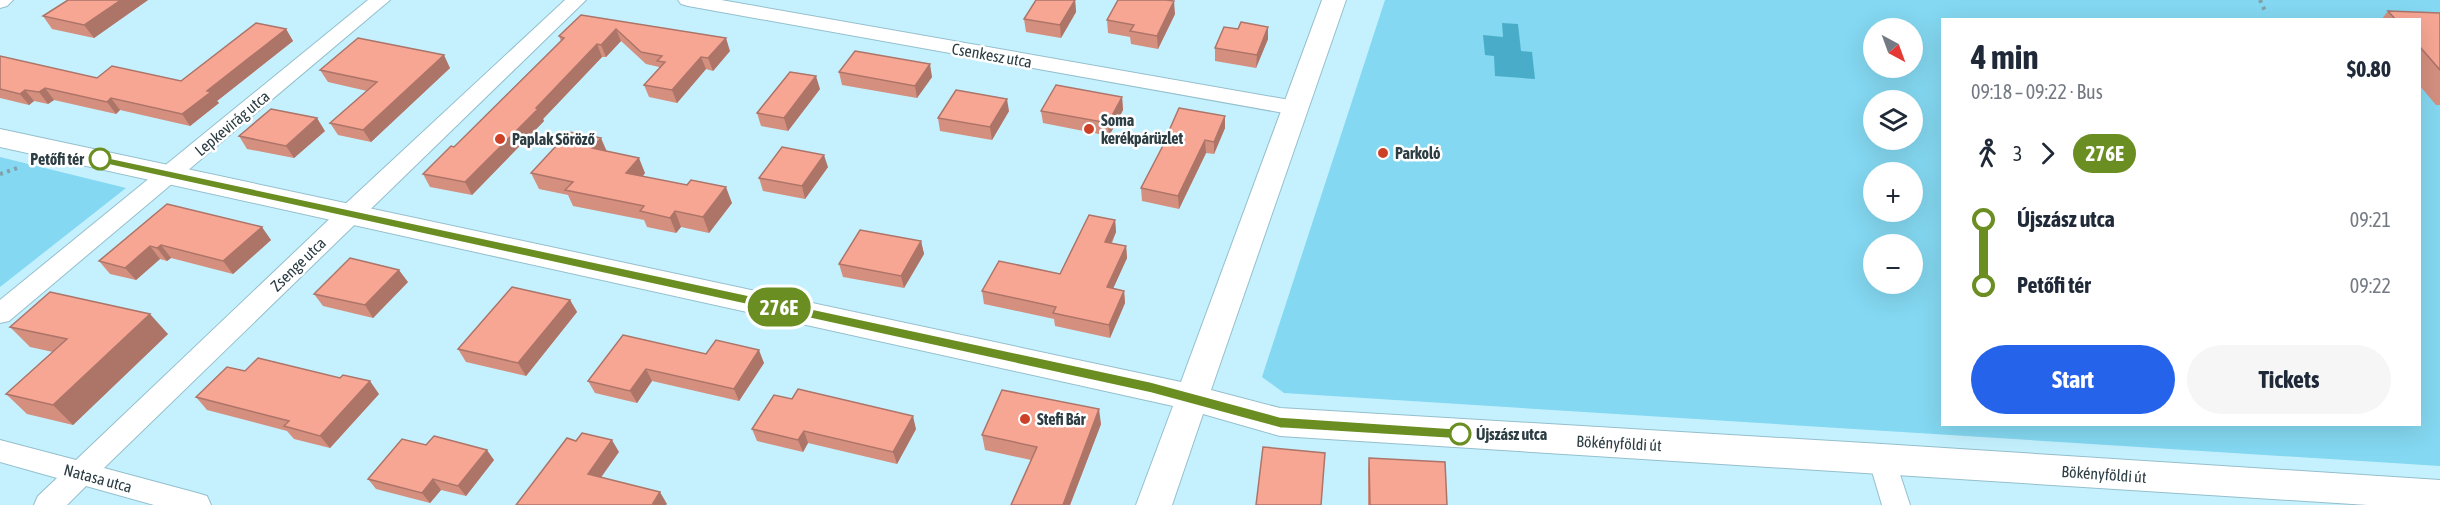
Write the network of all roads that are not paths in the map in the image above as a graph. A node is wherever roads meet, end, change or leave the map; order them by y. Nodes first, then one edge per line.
1 (380, 0) edge
2 (576, 0) edge
3 (688, 0) edge
4 (1334, 0) edge
5 (1295, 108) junction
6 (0, 138) edge
7 (170, 174) junction
8 (349, 214) junction
9 (0, 314) edge
10 (1192, 399) junction
11 (0, 451) edge
12 (1882, 458) junction
13 (81, 473) junction
14 (2440, 495) edge
15 (48, 505) edge
16 (197, 505) edge
17 (1154, 505) edge
18 (1896, 505) edge

1 - 7 street, Lepkevirág utca
2 - 8 street, Zsenge utca
3 - 5 street, Csenkesz utca
4 - 5 street
5 - 10 street
6 - 7 street, Bökényföldi út
7 - 8 street, Bökényföldi út
7 - 9 street, Lepkevirág utca
8 - 10 street, Bökényföldi út
8 - 13 street, Zsenge utca
10 - 12 street, Bökényföldi út
10 - 17 street
11 - 13 street, Natasa utca
12 - 14 street, Bökényföldi út
12 - 18 street
13 - 15 street, Zsenge utca
13 - 16 street, Natasa utca

